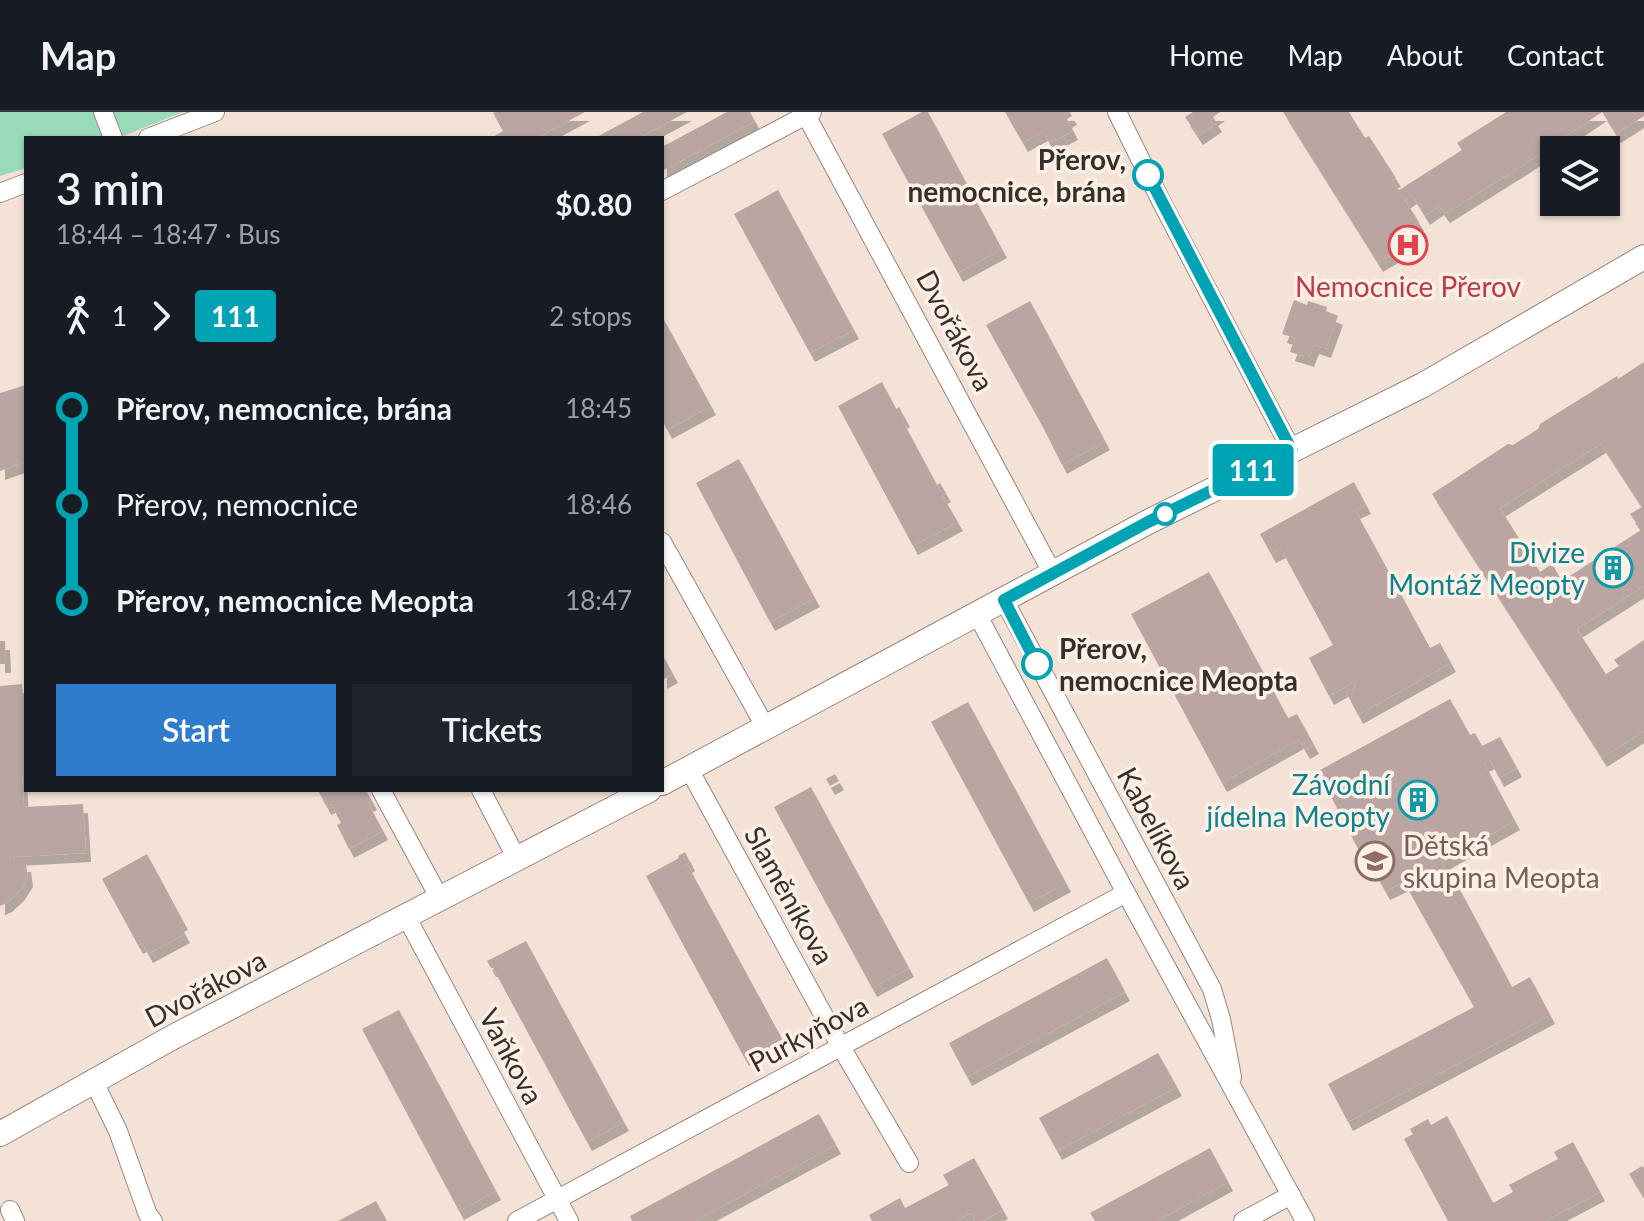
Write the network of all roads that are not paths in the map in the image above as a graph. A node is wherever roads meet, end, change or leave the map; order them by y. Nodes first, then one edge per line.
1 (103, 112) edge
2 (215, 112) edge
3 (1117, 112) edge
4 (809, 114) edge
5 (112, 136) edge
6 (153, 136) edge
7 (24, 184) edge
8 (664, 190) edge
9 (0, 193) edge
10 (1644, 257) edge
11 (1292, 451) junction
12 (664, 546) edge
13 (1053, 574) junction
14 (1004, 600) junction
15 (977, 614) junction
16 (766, 728) junction
17 (689, 769) junction
18 (664, 782) edge
19 (382, 792) edge
20 (482, 792) edge
21 (645, 792) edge
22 (517, 859) junction
23 (1126, 893) junction
24 (440, 899) junction
25 (406, 916) junction
26 (1221, 1019) junction
27 (1201, 1031) junction
28 (841, 1047) junction
29 (94, 1082) junction
30 (1234, 1092) junction
31 (0, 1134) edge
32 (909, 1163) dead end
33 (1291, 1195) junction
34 (557, 1199) junction
35 (150, 1219) edge
36 (517, 1221) edge
37 (569, 1221) edge
38 (1243, 1221) edge
39 (1305, 1221) edge

1 - 5 street
2 - 6 street
3 - 11 street
4 - 8 street, Dvořákova
4 - 13 street, Dvořákova
7 - 9 street
10 - 11 main road
11 - 13 main road
12 - 16 street
13 - 14 main road
14 - 15 main road
14 - 26 street, Kabelíkova
15 - 16 main road
15 - 23 street, Kabelíkova
16 - 17 main road
17 - 18 main road
17 - 28 street, Slaměníkova
19 - 24 street
20 - 22 street
21 - 22 main road, Dvořákova
22 - 24 main road, Dvořákova
23 - 27 street, Kabelíkova
23 - 28 street, Purkyňova
24 - 25 main road, Dvořákova
25 - 29 main road, Dvořákova
25 - 34 street, Vaňkova
26 - 27 street
26 - 30 street, Kabelíkova
27 - 30 street, Kabelíkova
28 - 32 street, Slaměníkova
28 - 34 street, Purkyňova
29 - 31 main road, Dvořákova
29 - 35 street
30 - 33 street, Kabelíkova
33 - 38 street
33 - 39 street, Kabelíkova
34 - 36 street, Purkyňova
34 - 37 street, Vaňkova

